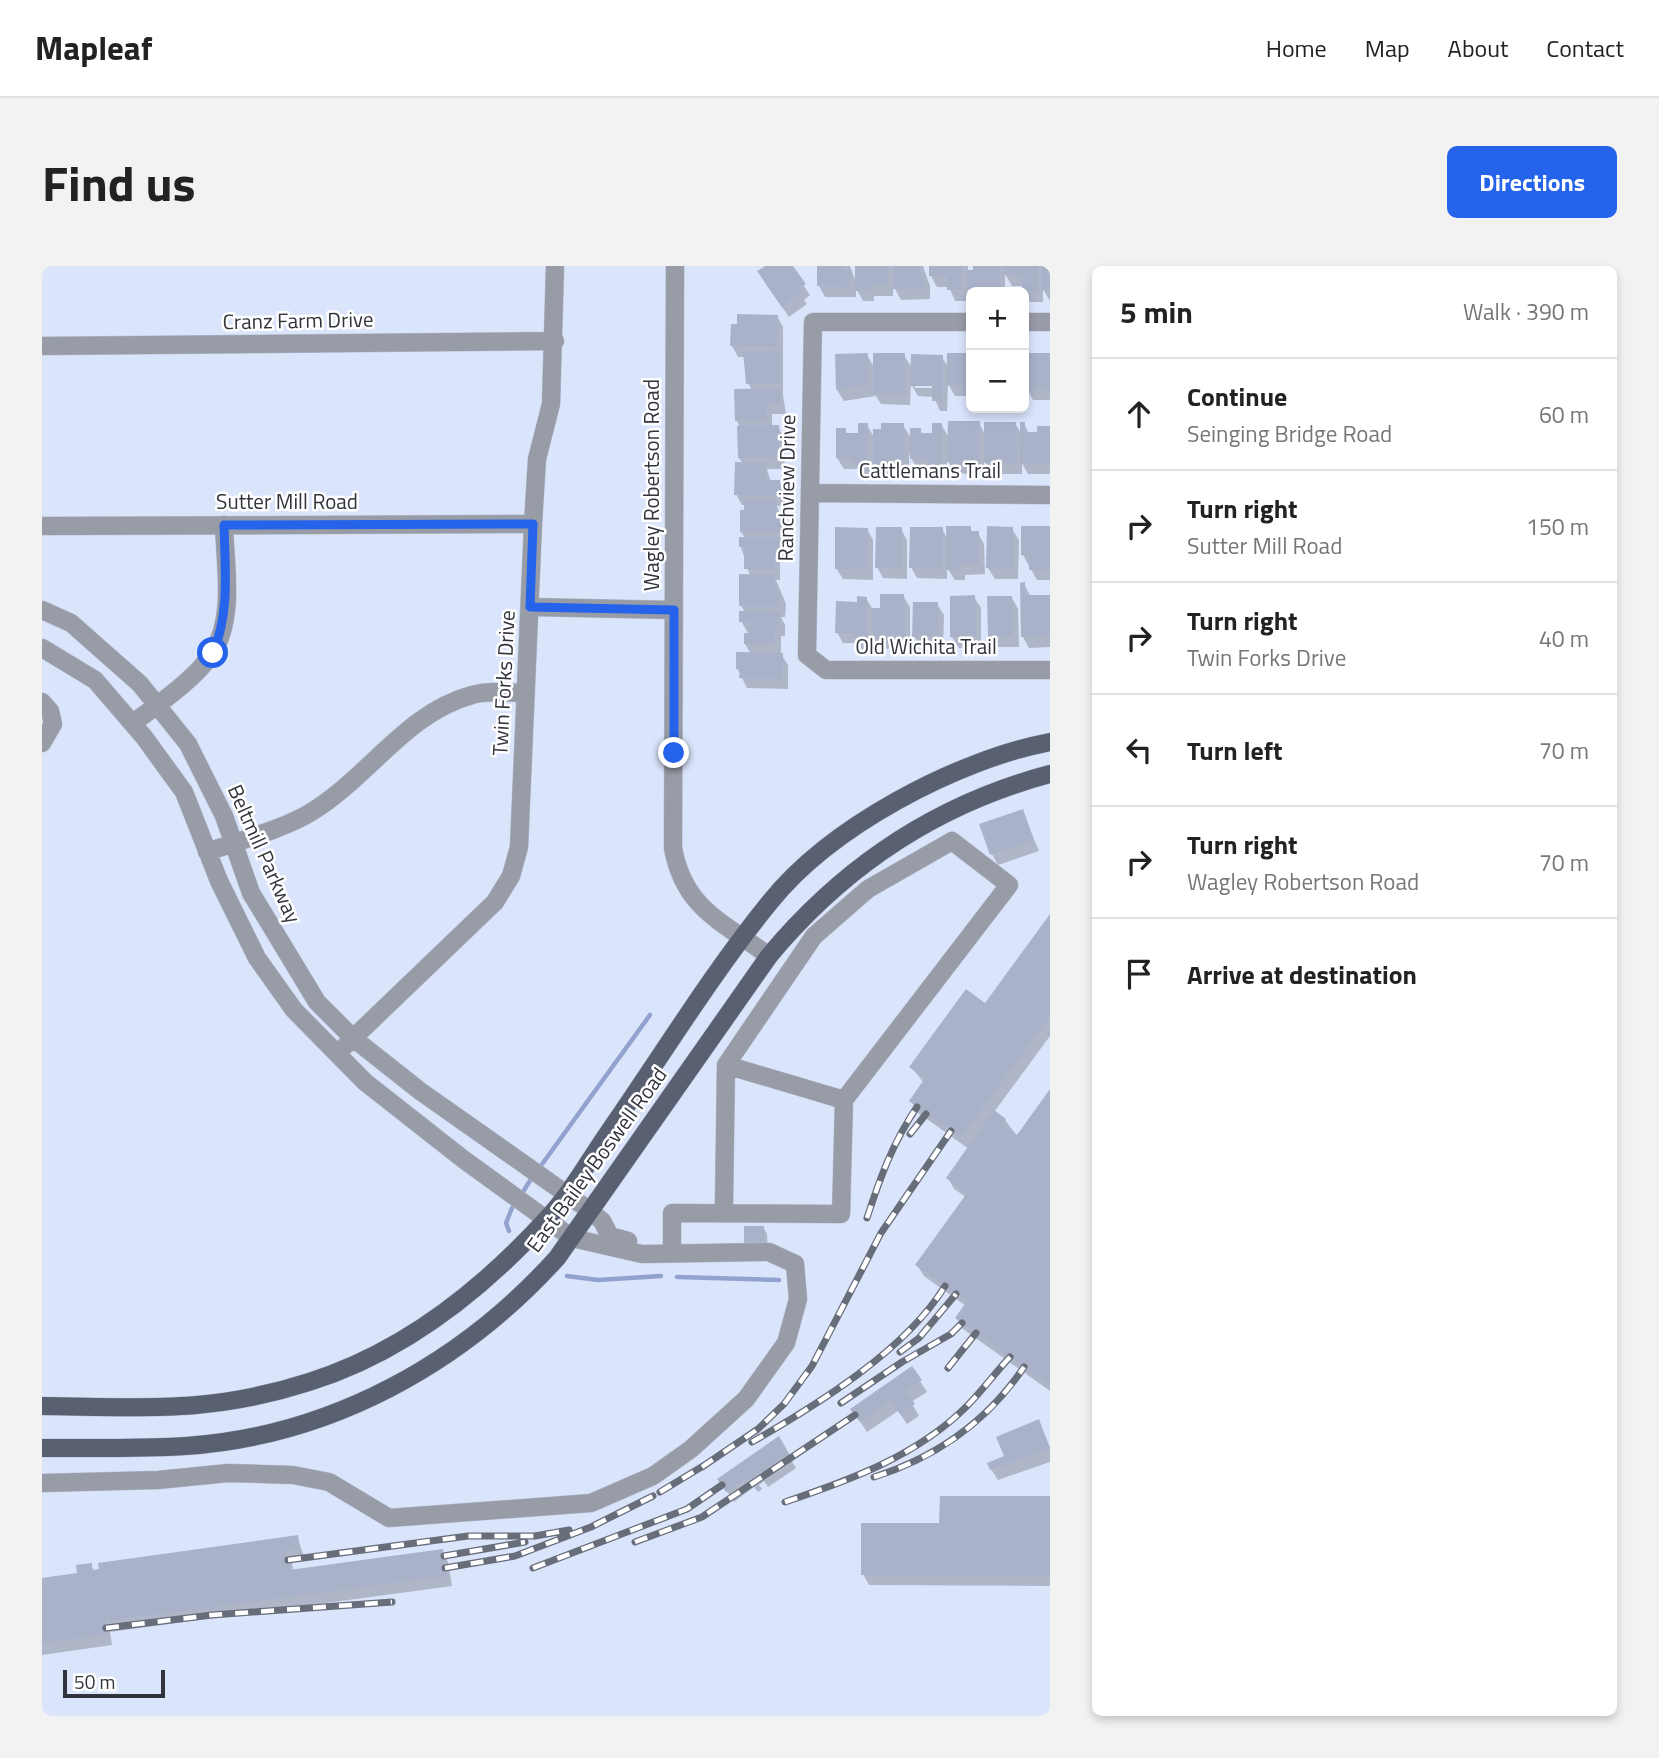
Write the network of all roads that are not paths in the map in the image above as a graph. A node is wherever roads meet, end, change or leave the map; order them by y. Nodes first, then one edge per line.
1 (555, 266) edge
2 (676, 266) edge
3 (966, 322) edge
4 (1029, 322) edge
5 (1050, 322) edge
6 (555, 341) junction
7 (42, 346) edge
8 (811, 493) junction
9 (1050, 495) edge
10 (533, 524) junction
11 (224, 525) junction
12 (42, 526) edge
13 (530, 607) junction
14 (42, 610) edge
15 (674, 610) junction
16 (42, 648) edge
17 (807, 655) joint
18 (1050, 670) edge
19 (526, 693) junction
20 (42, 702) edge
21 (157, 705) junction
22 (133, 723) junction
23 (1050, 742) edge
24 (42, 743) edge
25 (1050, 774) edge
26 (234, 843) junction
27 (207, 852) junction
28 (744, 938) junction
29 (769, 956) junction
30 (353, 1038) junction
31 (334, 1054) junction
32 (726, 1065) junction
33 (844, 1100) junction
34 (566, 1194) junction
35 (724, 1203) dead end
36 (589, 1210) junction
37 (545, 1220) junction
38 (572, 1238) junction
39 (672, 1252) junction
40 (42, 1406) edge
41 (122, 1409) junction
42 (42, 1417) edge
43 (42, 1434) edge
44 (42, 1448) edge
45 (108, 1448) junction
46 (42, 1483) edge

1 - 6 street, Twin Forks Drive
2 - 15 street, Wagley Robertson Road
3 - 8 street, Ranchview Drive
4 - 5 street
6 - 7 street, Cranz Farm Drive
6 - 10 street, Twin Forks Drive
8 - 9 street, Cattlemans Trail
8 - 17 street, Ranchview Drive
10 - 11 street, Sutter Mill Road
10 - 13 street, Twin Forks Drive
11 - 12 street, Sutter Mill Road
11 - 21 street
13 - 15 street
13 - 19 street, Twin Forks Drive
14 - 21 street, Beltmill Parkway
15 - 28 street, Wagley Robertson Road
16 - 22 street
17 - 18 street, Old Wichita Trail
19 - 26 street
19 - 30 street, Twin Forks Drive
20 - 24 street
21 - 22 street
21 - 26 street, Beltmill Parkway
22 - 27 street
23 - 28 main road, East Bailey Boswell Road
25 - 29 main road, East Bailey Boswell Road
26 - 27 street
26 - 30 street, Beltmill Parkway
27 - 31 street
28 - 29 street, Wagley Robertson Road
28 - 34 main road, East Bailey Boswell Road
29 - 36 main road, East Bailey Boswell Road
30 - 31 street, Twin Forks Drive
30 - 34 street, Beltmill Parkway
31 - 37 street
32 - 33 street
32 - 33 street
32 - 35 street
33 - 39 street
34 - 36 street, Beltmill Parkway
34 - 37 main road, East Bailey Boswell Road
36 - 38 main road, East Bailey Boswell Road
36 - 39 street, Beltmill Parkway
37 - 38 street
37 - 41 main road, East Bailey Boswell Road
38 - 39 street
38 - 45 main road, East Bailey Boswell Road
39 - 46 street
40 - 41 main road, East Bailey Boswell Road
41 - 42 main road, East Bailey Boswell Road
43 - 45 main road, East Bailey Boswell Road
44 - 45 main road, East Bailey Boswell Road

